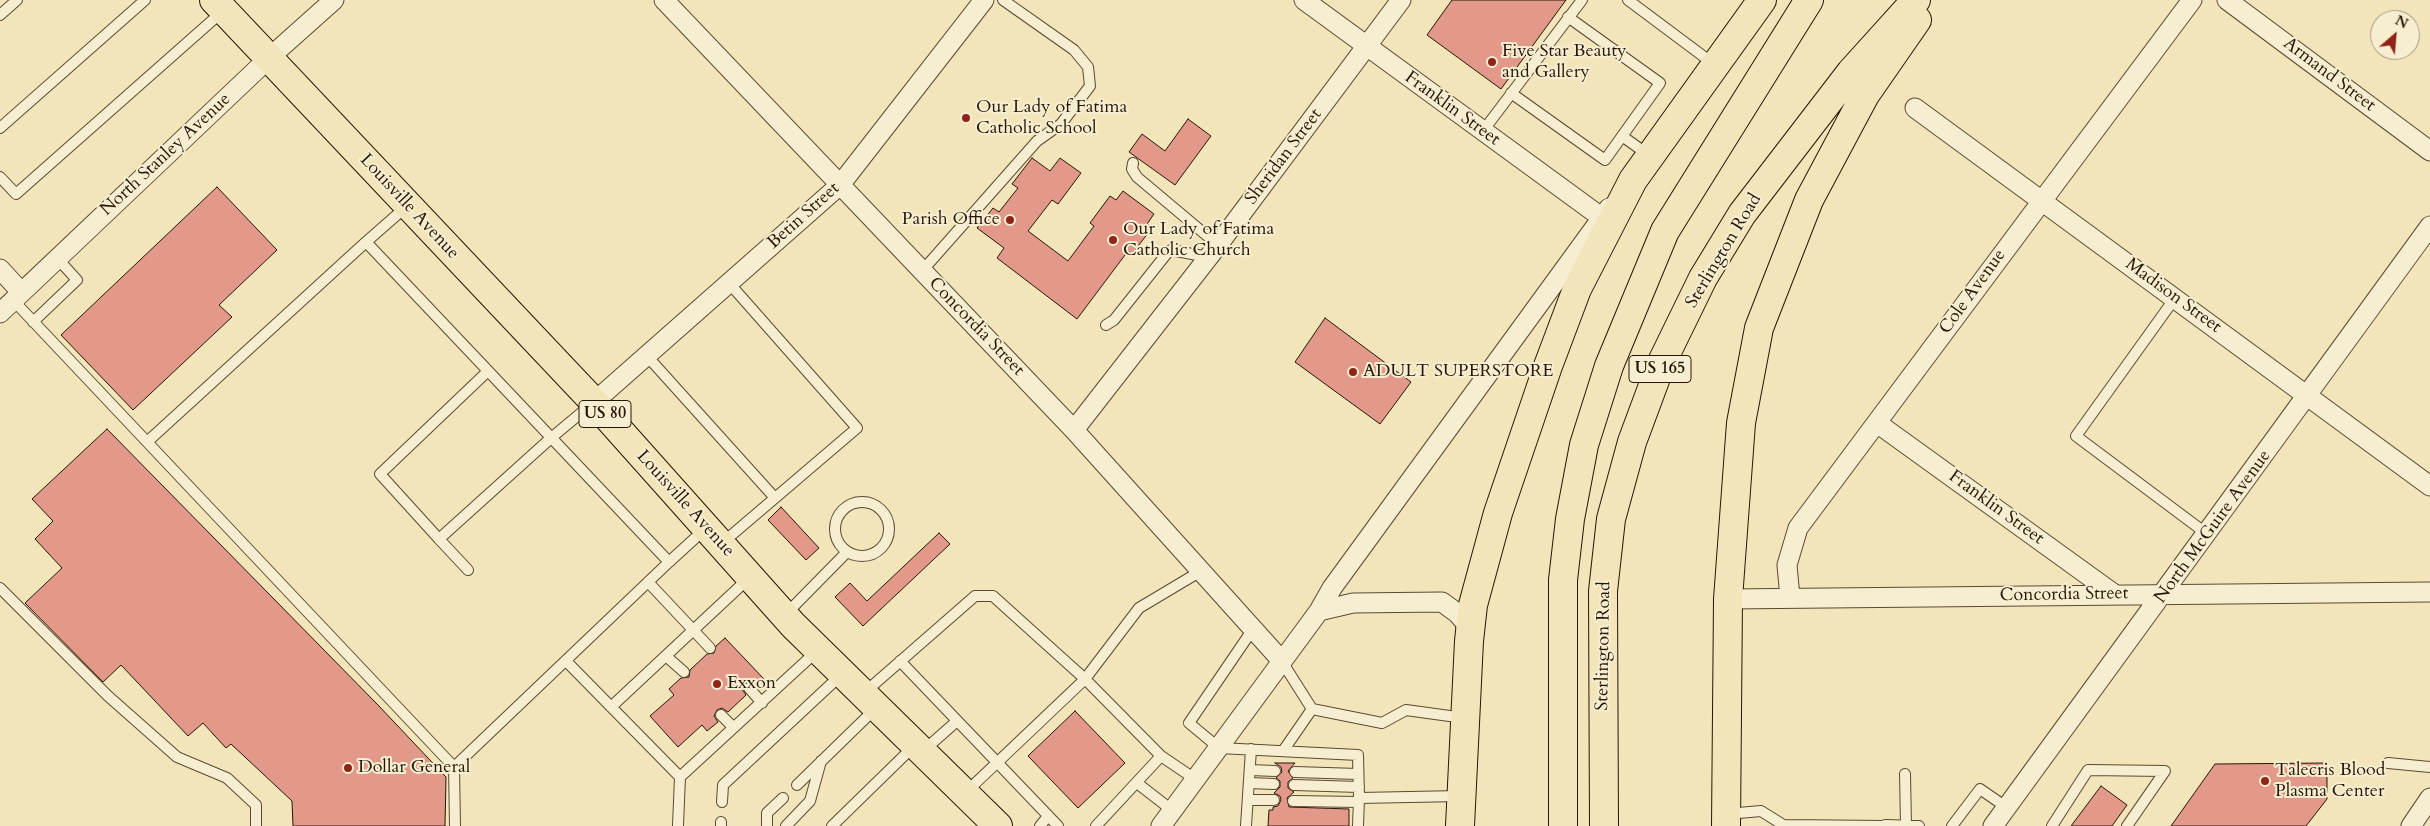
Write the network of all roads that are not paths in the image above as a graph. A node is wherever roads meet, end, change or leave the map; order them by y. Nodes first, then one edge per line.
1 (17, 0) edge
2 (145, 0) edge
3 (334, 0) edge
4 (664, 0) edge
5 (984, 0) edge
6 (1003, 0) edge
7 (1304, 0) edge
8 (1401, 0) edge
9 (1582, 0) edge
10 (1628, 0) edge
11 (1762, 0) edge
12 (1809, 0) edge
13 (1916, 0) edge
14 (1931, 0) edge
15 (2192, 0) edge
16 (2227, 0) edge
17 (219, 5) edge
18 (0, 15) edge
19 (1568, 17) junction
20 (1368, 46) junction
21 (269, 58) junction
22 (1715, 66) junction
23 (1511, 93) junction
24 (1915, 108) dead end
25 (0, 128) edge
26 (1483, 131) junction
27 (1622, 136) junction
28 (2430, 151) edge
29 (1650, 156) junction
30 (1132, 163) dead end
31 (0, 177) edge
32 (1633, 180) junction
33 (840, 185) junction
34 (2042, 199) junction
35 (408, 206) junction
36 (1601, 217) junction
37 (2430, 226) edge
38 (366, 242) junction
39 (1213, 251) junction
40 (57, 258) junction
41 (0, 269) edge
42 (922, 271) junction
43 (729, 283) junction
44 (2175, 298) junction
45 (11, 302) edge
46 (33, 322) junction
47 (1106, 325) dead end
48 (647, 356) junction
49 (488, 371) junction
50 (2308, 396) junction
51 (594, 402) junction
52 (1877, 423) junction
53 (1074, 430) junction
54 (551, 438) junction
55 (147, 442) junction
56 (2430, 486) edge
57 (775, 498) junction
58 (2207, 534) junction
59 (713, 536) junction
60 (439, 539) junction
61 (847, 552) junction
62 (669, 562) junction
63 (468, 570) dead end
64 (1200, 571) junction
65 (750, 577) junction
66 (1478, 581) junction
67 (648, 582) junction
68 (0, 588) edge
69 (2430, 592) edge
70 (2164, 593) junction
71 (2114, 594) junction
72 (1790, 598) junction
73 (1728, 599) junction
74 (1442, 602) junction
75 (1319, 611) junction
76 (784, 616) junction
77 (1253, 629) junction
78 (694, 630) junction
79 (1469, 641) junction
80 (710, 648) dead end
81 (818, 650) junction
82 (667, 657) junction
83 (566, 660) junction
84 (1281, 660) junction
85 (900, 661) junction
86 (684, 672) dead end
87 (842, 674) junction
88 (1085, 679) junction
89 (748, 688) dead end
90 (869, 701) junction
91 (762, 703) junction
92 (611, 707) junction
93 (1312, 709) junction
94 (721, 714) dead end
95 (1465, 718) junction
96 (957, 721) junction
97 (734, 727) junction
98 (1219, 748) junction
99 (918, 749) junction
100 (1251, 749) junction
101 (1283, 751) junction
102 (1161, 756) junction
103 (821, 761) junction
104 (998, 763) junction
105 (2388, 763) dead end
106 (454, 767) junction
107 (2430, 767) edge
108 (1250, 770) junction
109 (1275, 771) dead end
110 (1294, 772) dead end
111 (1358, 774) junction
112 (1905, 774) dead end
113 (680, 777) junction
114 (1195, 780) junction
115 (1137, 783) junction
116 (1249, 783) junction
117 (1274, 784) dead end
118 (797, 785) dead end
119 (1294, 785) dead end
120 (964, 794) junction
121 (1359, 796) junction
122 (783, 798) dead end
123 (2430, 798) edge
124 (1248, 800) junction
125 (1274, 800) dead end
126 (1293, 801) dead end
127 (722, 802) dead end
128 (2006, 807) junction
129 (1173, 811) junction
130 (1463, 814) edge
131 (1048, 816) junction
132 (1604, 819) edge
133 (1563, 821) edge
134 (1724, 822) edge
135 (1906, 825) edge
136 (256, 826) edge
137 (455, 826) edge
138 (678, 826) edge
139 (767, 826) edge
140 (786, 826) edge
141 (832, 826) edge
142 (998, 826) edge
143 (1040, 826) edge
144 (1058, 826) edge
145 (1096, 826) edge
146 (1161, 826) edge
147 (1246, 826) edge
148 (1358, 826) edge
149 (1784, 826) edge
150 (1885, 826) edge
151 (1919, 826) edge
152 (1952, 826) edge
153 (1993, 826) edge
154 (2052, 826) edge
155 (2127, 826) edge
156 (2411, 826) edge

1 - 18 lane
2 - 25 lane
3 - 21 street, North Stanley Avenue
4 - 33 street, Concordia Street
5 - 33 street, Betin Street
6 - 42 lane
7 - 20 street, Franklin Street
8 - 20 street, Sheridan Street
9 - 19 lane
10 - 22 lane
11 - 22 main road
12 - 133 main road, US 165
13 - 132 main road, Sterlington Road / US 165
14 - 73 main road
15 - 34 street, Cole Avenue
16 - 28 street, Armand Street
17 - 21 main road, Louisville Avenue / US 80
17 - 31 lane
19 - 23 lane
19 - 27 lane
20 - 26 street, Franklin Street
20 - 39 street, Sheridan Street
21 - 35 main road, Louisville Avenue / US 80
21 - 40 street, North Stanley Avenue
22 - 29 main road
23 - 26 lane
23 - 27 lane
24 - 34 street, Madison Street
26 - 36 street, Franklin Street
27 - 29 lane
29 - 32 main road
30 - 39 lane
32 - 36 street
32 - 66 main road
33 - 42 street, Concordia Street
33 - 43 street, Betin Street
34 - 44 street, Madison Street
34 - 52 street, Cole Avenue
35 - 38 lane
35 - 51 main road, Louisville Avenue / US 80
36 - 75 street
37 - 50 street, North McGuire Avenue
38 - 49 lane
38 - 55 lane
39 - 47 lane
39 - 53 street, Sheridan Street
40 - 45 street, North Stanley Avenue
40 - 46 lane
41 - 45 street
42 - 53 street, Concordia Street
43 - 48 street, Betin Street
43 - 57 lane
44 - 50 street, Madison Street
44 - 58 lane
45 - 46 lane
46 - 55 lane
48 - 51 street, Betin Street
48 - 57 lane
49 - 54 lane
49 - 60 lane
50 - 56 street, Madison Street
50 - 58 street, North McGuire Avenue
51 - 54 lane
51 - 59 main road, Louisville Avenue / US 80
52 - 71 street, Franklin Street
52 - 72 street, Cole Avenue
53 - 64 street, Concordia Street
54 - 60 lane
54 - 62 lane
55 - 106 lane
57 - 59 lane
58 - 70 street, North McGuire Avenue
59 - 62 lane
59 - 65 main road, Louisville Avenue / US 80
60 - 63 lane
61 - 61 lane
61 - 76 lane
62 - 67 lane
64 - 77 street, Concordia Street
64 - 88 lane
65 - 76 main road, Louisville Avenue / US 80
65 - 78 lane
66 - 74 street
66 - 79 main road
67 - 78 lane
67 - 83 lane
68 - 136 lane
69 - 70 street, Concordia Street
70 - 71 street, Concordia Street
70 - 128 street, North McGuire Avenue
71 - 72 street, Concordia Street
72 - 73 street, Concordia Street
73 - 134 main road
74 - 75 street
74 - 79 street
75 - 84 street
76 - 81 main road, Louisville Avenue / US 80
77 - 84 street, Concordia Street
77 - 98 lane
78 - 80 lane
78 - 82 lane
79 - 95 main road
81 - 87 main road, Louisville Avenue / US 80
81 - 91 lane
82 - 86 lane
82 - 92 lane
83 - 92 lane
83 - 106 lane
84 - 93 lane
84 - 98 street
85 - 88 lane
85 - 90 lane
85 - 96 lane
87 - 90 main road, Louisville Avenue / US 80
87 - 127 lane
88 - 102 lane
88 - 104 lane
89 - 91 lane
90 - 99 main road, Louisville Avenue / US 80
90 - 103 lane
91 - 97 lane
92 - 113 lane
93 - 95 lane
93 - 101 lane
94 - 97 lane
95 - 130 main road
96 - 99 lane
96 - 104 lane
97 - 113 lane
98 - 100 lane
98 - 114 street
99 - 120 main road, Louisville Avenue / US 80
99 - 141 lane
100 - 101 lane
100 - 108 lane
101 - 111 lane
102 - 114 lane
102 - 115 lane
103 - 118 lane
103 - 140 lane
104 - 120 lane
104 - 131 lane
105 - 107 lane
106 - 137 lane
108 - 109 lane
108 - 116 lane
110 - 111 lane
111 - 121 lane
112 - 135 lane
113 - 138 lane
114 - 129 street
115 - 129 lane
115 - 145 lane
116 - 117 lane
116 - 124 lane
119 - 121 lane
120 - 142 main road, Louisville Avenue / US 80
121 - 126 lane
121 - 130 lane
121 - 148 lane
122 - 139 lane
123 - 156 street
124 - 125 lane
124 - 147 lane
128 - 152 lane
128 - 153 street, North McGuire Avenue
129 - 146 street
131 - 143 lane
131 - 144 lane
134 - 149 lane
135 - 150 lane
135 - 151 lane
149 - 150 lane
154 - 155 lane

